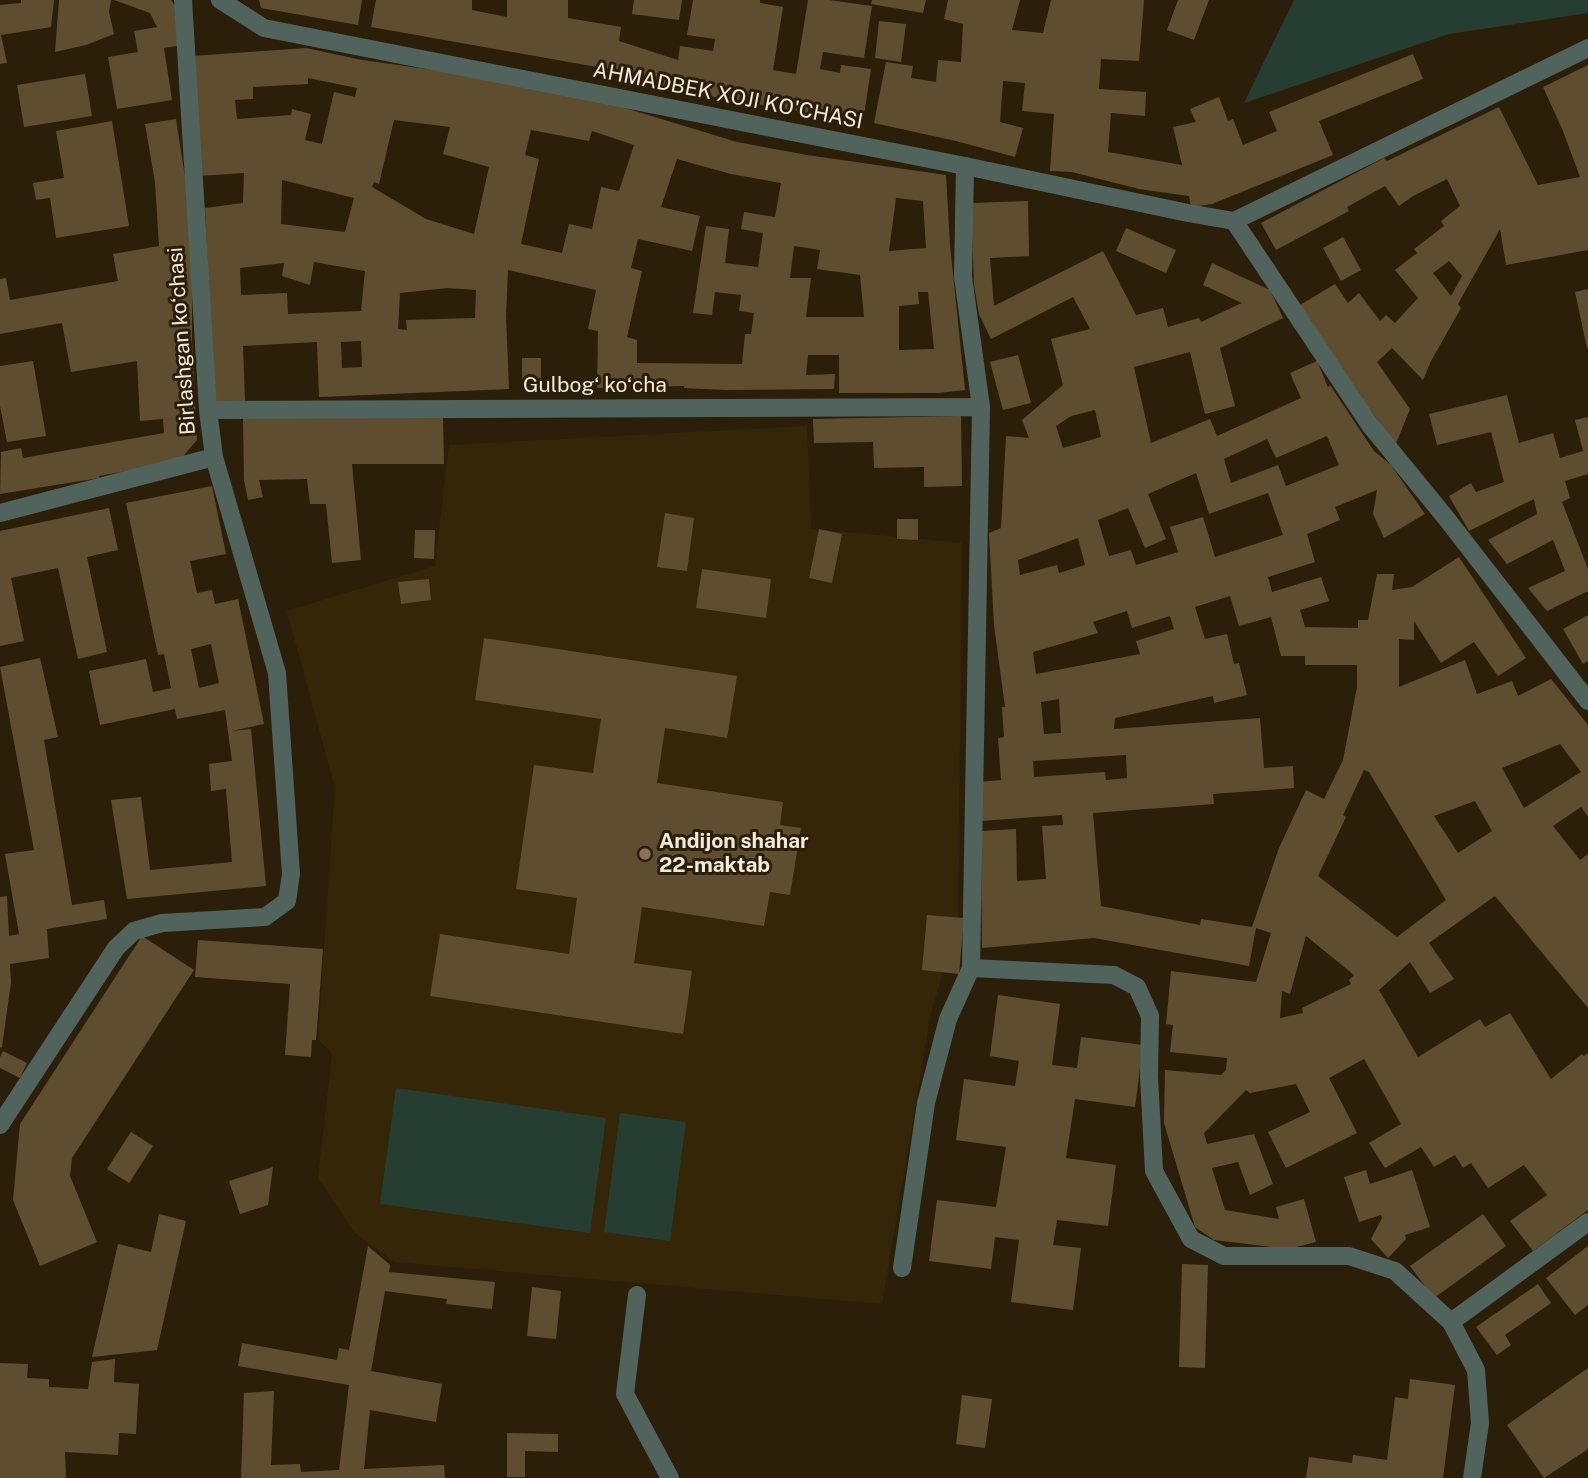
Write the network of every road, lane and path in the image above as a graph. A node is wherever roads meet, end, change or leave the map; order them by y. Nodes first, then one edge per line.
1 (183, 0) edge
2 (220, 0) edge
3 (1588, 48) edge
4 (965, 166) junction
5 (1234, 221) junction
6 (981, 407) junction
7 (208, 410) junction
8 (214, 457) junction
9 (0, 513) edge
10 (1588, 701) edge
11 (971, 968) junction
12 (0, 1125) edge
13 (1588, 1222) edge
14 (902, 1268) dead end
15 (637, 1295) dead end
16 (1451, 1322) junction
17 (670, 1478) edge
18 (1472, 1478) edge

1 - 7 street, Birlashgan koʻchasi
2 - 4 street, AHMADBEK XOJI KO'CHASI
3 - 5 street
4 - 5 street, AHMADBEK XOJI KO'CHASI
4 - 6 street
5 - 10 street
6 - 7 street, Gulbogʻ koʻcha
6 - 11 street
7 - 8 street, Birlashgan koʻchasi
8 - 9 street, Birlashgan koʻchasi
8 - 12 street
11 - 14 street
11 - 16 street
13 - 16 street
15 - 17 street
16 - 18 street

